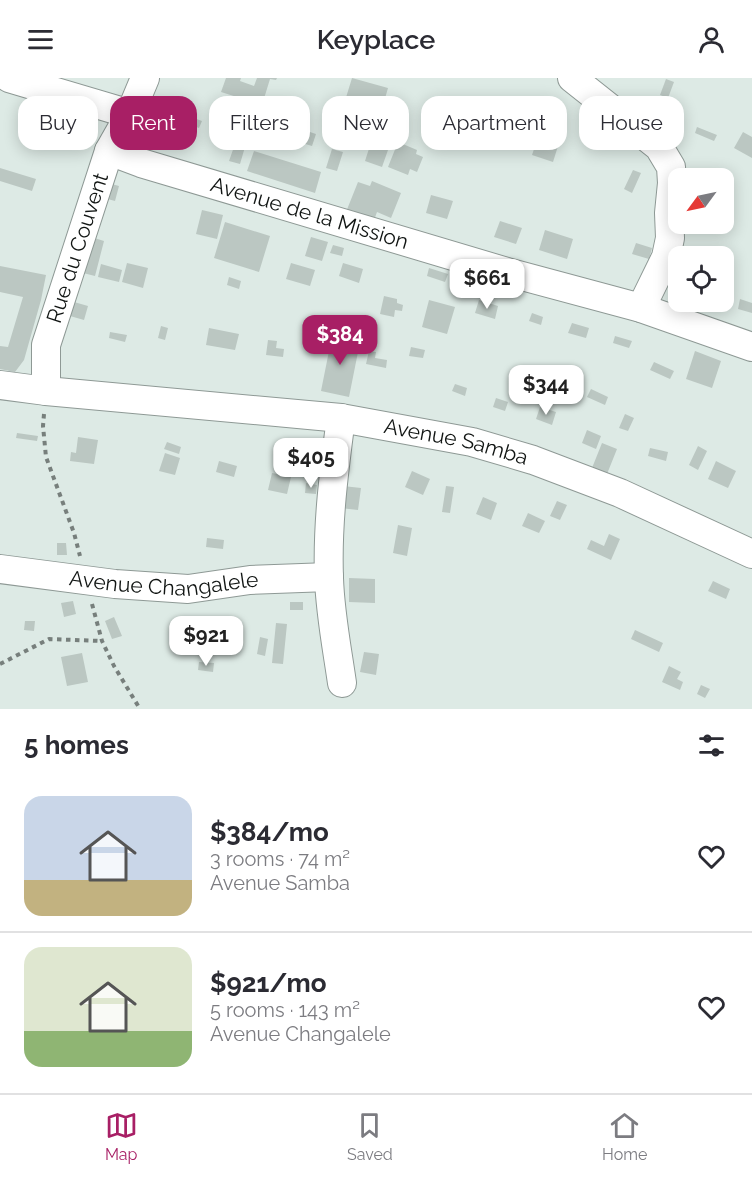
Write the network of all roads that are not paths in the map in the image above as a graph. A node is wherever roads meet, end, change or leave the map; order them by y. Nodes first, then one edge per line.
1 (9, 78) edge
2 (145, 78) edge
3 (572, 78) edge
4 (138, 96) edge
5 (110, 108) edge
6 (109, 151) joint
7 (641, 308) junction
8 (752, 347) edge
9 (0, 385) edge
10 (46, 391) junction
11 (340, 418) junction
12 (752, 554) edge
13 (0, 569) edge
14 (329, 577) junction
15 (342, 682) dead end

1 - 5 street
2 - 4 street, Rue du Couvent
3 - 7 street
6 - 7 street, Avenue de la Mission
6 - 10 street, Rue du Couvent
7 - 8 street, Avenue de la Mission
9 - 10 street, Avenue Samba
10 - 11 street, Avenue Samba
11 - 12 street, Avenue Samba
11 - 14 street
13 - 14 street, Avenue Changalele
14 - 15 street

